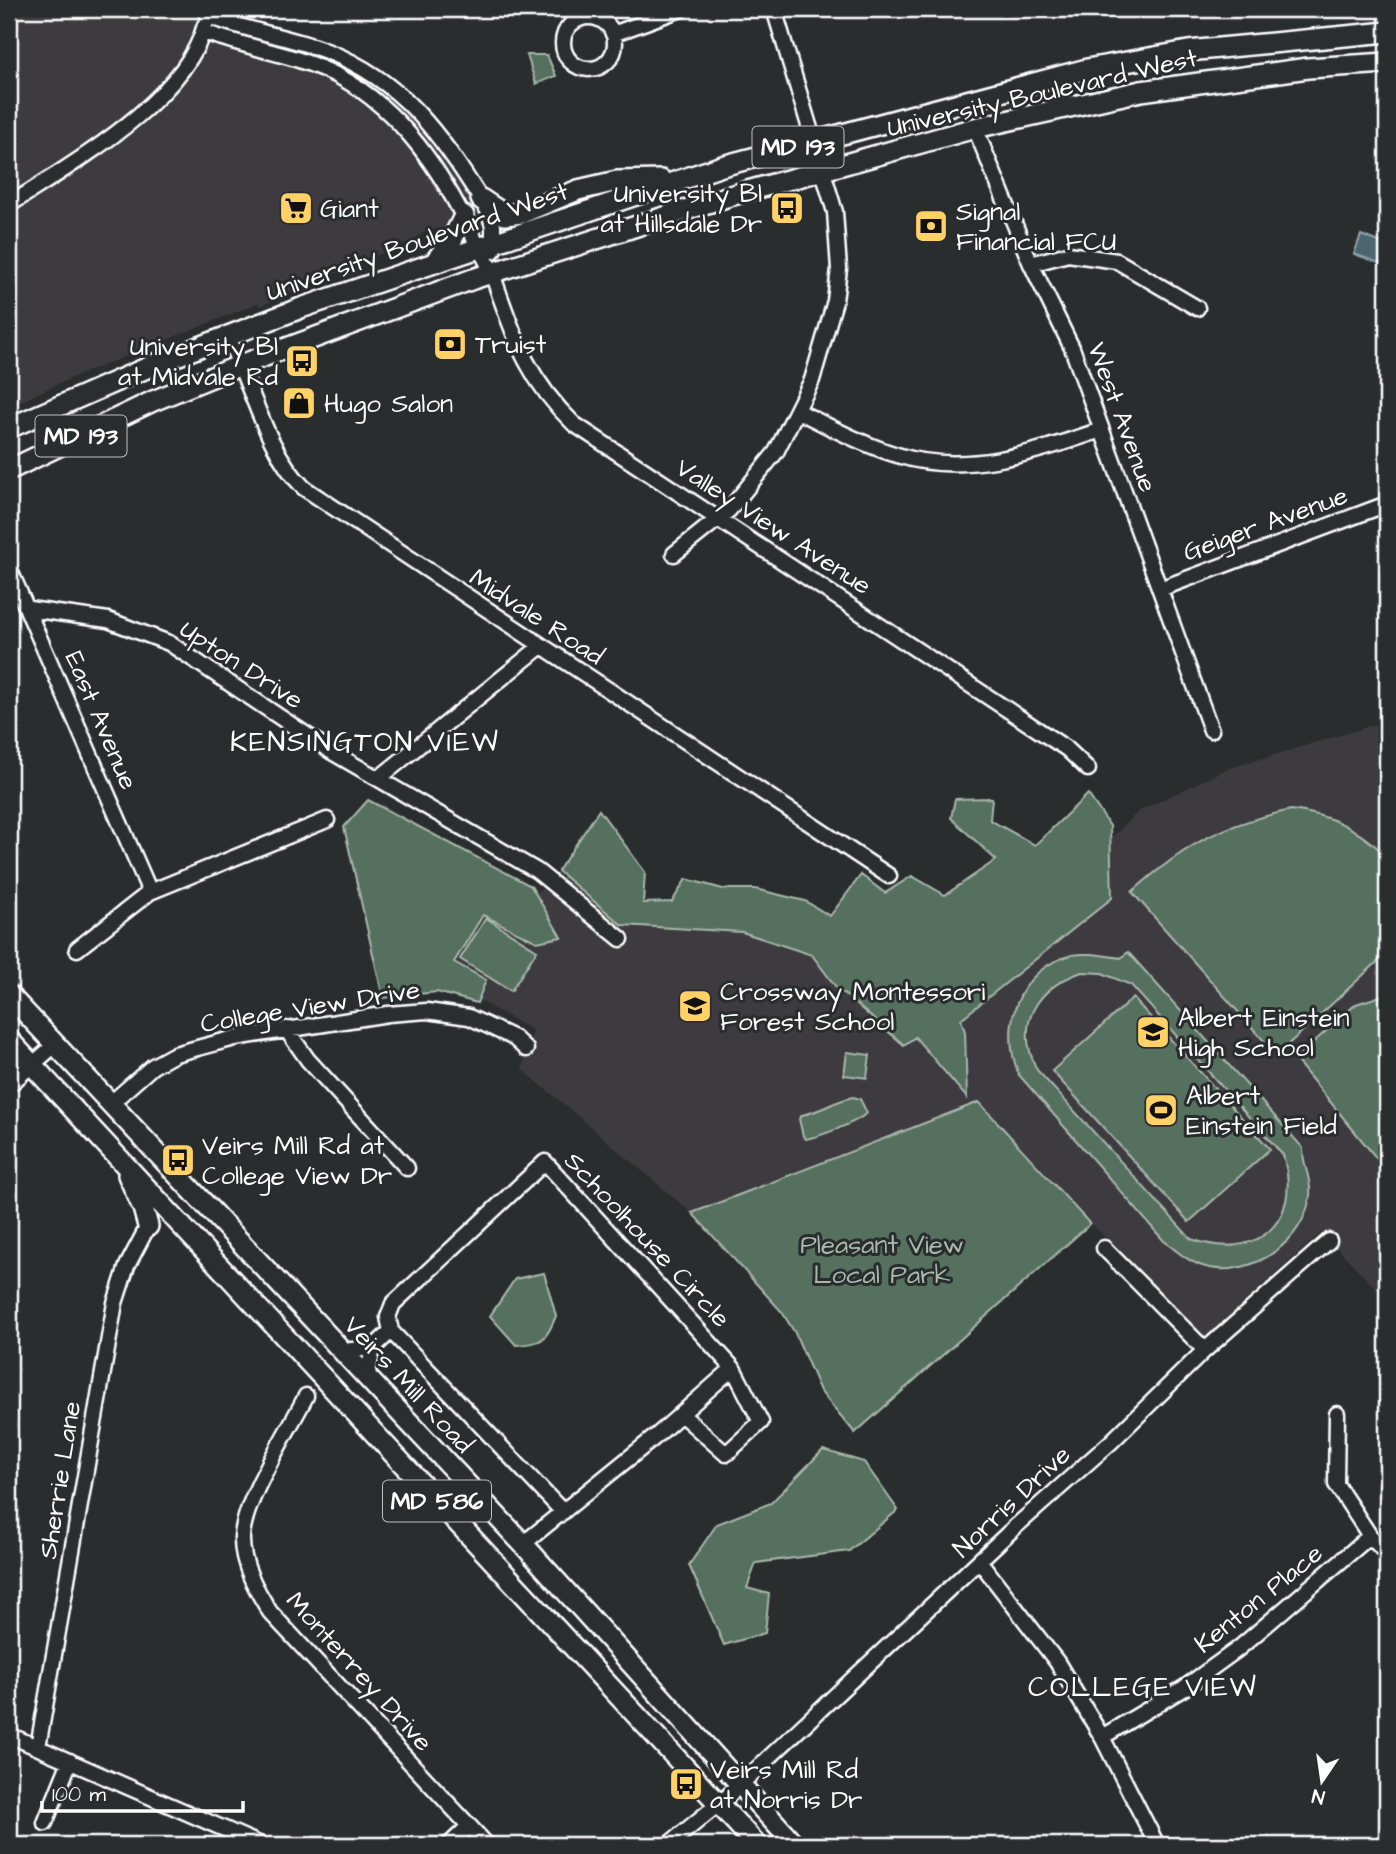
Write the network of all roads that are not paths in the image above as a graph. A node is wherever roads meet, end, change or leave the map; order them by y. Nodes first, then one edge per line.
1 (681, 9) edge
2 (774, 9) edge
3 (208, 12) edge
4 (204, 32) junction
5 (1387, 32) edge
6 (613, 34) dead end
7 (1387, 63) edge
8 (975, 128) junction
9 (815, 143) junction
10 (825, 172) junction
11 (672, 181) junction
12 (481, 199) junction
13 (9, 205) edge
14 (464, 216) junction
15 (485, 244) junction
16 (436, 260) junction
17 (1031, 264) junction
18 (492, 274) junction
19 (1197, 308) dead end
20 (227, 336) junction
21 (241, 365) junction
22 (798, 411) junction
23 (9, 428) edge
24 (1101, 429) junction
25 (9, 470) edge
26 (1387, 504) edge
27 (717, 519) junction
28 (674, 554) dead end
29 (9, 568) edge
30 (1160, 589) junction
31 (29, 609) junction
32 (540, 647) junction
33 (1211, 730) dead end
34 (1088, 769) dead end
35 (378, 779) junction
36 (327, 820) dead end
37 (889, 876) dead end
38 (150, 892) junction
39 (621, 939) dead end
40 (77, 949) dead end
41 (9, 995) edge
42 (286, 1029) junction
43 (9, 1040) edge
44 (56, 1044) junction
45 (526, 1049) dead end
46 (31, 1065) junction
47 (9, 1085) edge
48 (110, 1104) junction
49 (119, 1156) junction
50 (407, 1168) dead end
51 (148, 1226) joint
52 (1329, 1241) dead end
53 (1104, 1248) dead end
54 (391, 1331) junction
55 (373, 1348) junction
56 (1205, 1350) junction
57 (342, 1351) junction
58 (733, 1367) junction
59 (367, 1377) junction
60 (306, 1396) dead end
61 (681, 1414) junction
62 (1337, 1414) dead end
63 (562, 1512) junction
64 (1370, 1536) junction
65 (523, 1544) junction
66 (1387, 1554) edge
67 (981, 1563) junction
68 (9, 1735) edge
69 (1102, 1737) junction
70 (38, 1747) junction
71 (70, 1761) junction
72 (742, 1783) junction
73 (723, 1800) junction
74 (45, 1823) dead end
75 (468, 1827) junction
76 (261, 1845) edge
77 (449, 1845) edge
78 (487, 1845) edge
79 (668, 1845) edge
80 (757, 1845) edge
81 (795, 1845) edge
82 (1157, 1845) edge

1 - 6 street
2 - 9 street
3 - 4 street
3 - 12 street
4 - 13 street
4 - 14 street
5 - 9 main road, University Boulevard West / MD 193
7 - 8 main road, University Boulevard West / MD 193
8 - 10 main road, University Boulevard West / MD 193
8 - 17 street, West Avenue
9 - 10 street
9 - 11 main road, University Boulevard West / MD 193
10 - 18 main road, University Boulevard West / MD 193
10 - 22 street
11 - 12 main road
11 - 15 main road, University Boulevard West / MD 193
12 - 15 street
14 - 15 street
14 - 16 main road
15 - 16 main road, University Boulevard West / MD 193
15 - 18 street
16 - 20 main road, University Boulevard West / MD 193
17 - 19 street
17 - 24 street, West Avenue
18 - 21 main road, University Boulevard West / MD 193
18 - 27 street, Valley View Avenue
20 - 21 street, Midvale Road
20 - 23 main road, University Boulevard West / MD 193
21 - 25 main road, University Boulevard West / MD 193
21 - 32 street, Midvale Road
22 - 24 street
22 - 27 street
24 - 30 street, West Avenue
26 - 30 street, Geiger Avenue
27 - 28 street
27 - 34 street, Valley View Avenue
29 - 31 street, East Avenue
30 - 33 street, West Avenue
31 - 35 street, Upton Drive
31 - 38 street, East Avenue
32 - 35 street
32 - 37 street, Midvale Road
35 - 39 street, Upton Drive
36 - 38 street
38 - 40 street
41 - 44 main road, Veirs Mill Road / MD 586
42 - 45 street, College View Drive
42 - 48 street, College View Drive
42 - 50 street
43 - 46 main road, MD 586
44 - 46 street
44 - 48 main road, Veirs Mill Road / MD 586
46 - 47 street
46 - 49 main road, MD 586
48 - 57 main road, Veirs Mill Road / MD 586
49 - 51 main road
49 - 73 main road, MD 586
51 - 70 street, Sherrie Lane
52 - 56 street, Norris Drive
53 - 56 street
54 - 55 street
54 - 58 street, Schoolhouse Circle
54 - 63 street
55 - 57 street
55 - 59 street
56 - 67 street, Norris Drive
57 - 59 main road, Veirs Mill Road / MD 586
58 - 61 street, Schoolhouse Circle
58 - 61 street, Schoolhouse Circle
59 - 65 main road, Veirs Mill Road / MD 586
60 - 75 street, Monterrey Drive
61 - 63 street, Schoolhouse Circle
62 - 64 street
63 - 65 street, Schoolhouse Circle
64 - 66 street
64 - 69 street, Kenton Place
65 - 72 main road, Veirs Mill Road / MD 586
67 - 69 street
67 - 72 street, Norris Drive
68 - 70 street
69 - 82 street
70 - 71 street
71 - 74 street
71 - 76 street
72 - 73 street, Norris Drive
72 - 81 main road, Veirs Mill Road / MD 586
73 - 79 street
73 - 80 main road, MD 586
75 - 77 street
75 - 78 street, Monterrey Drive

